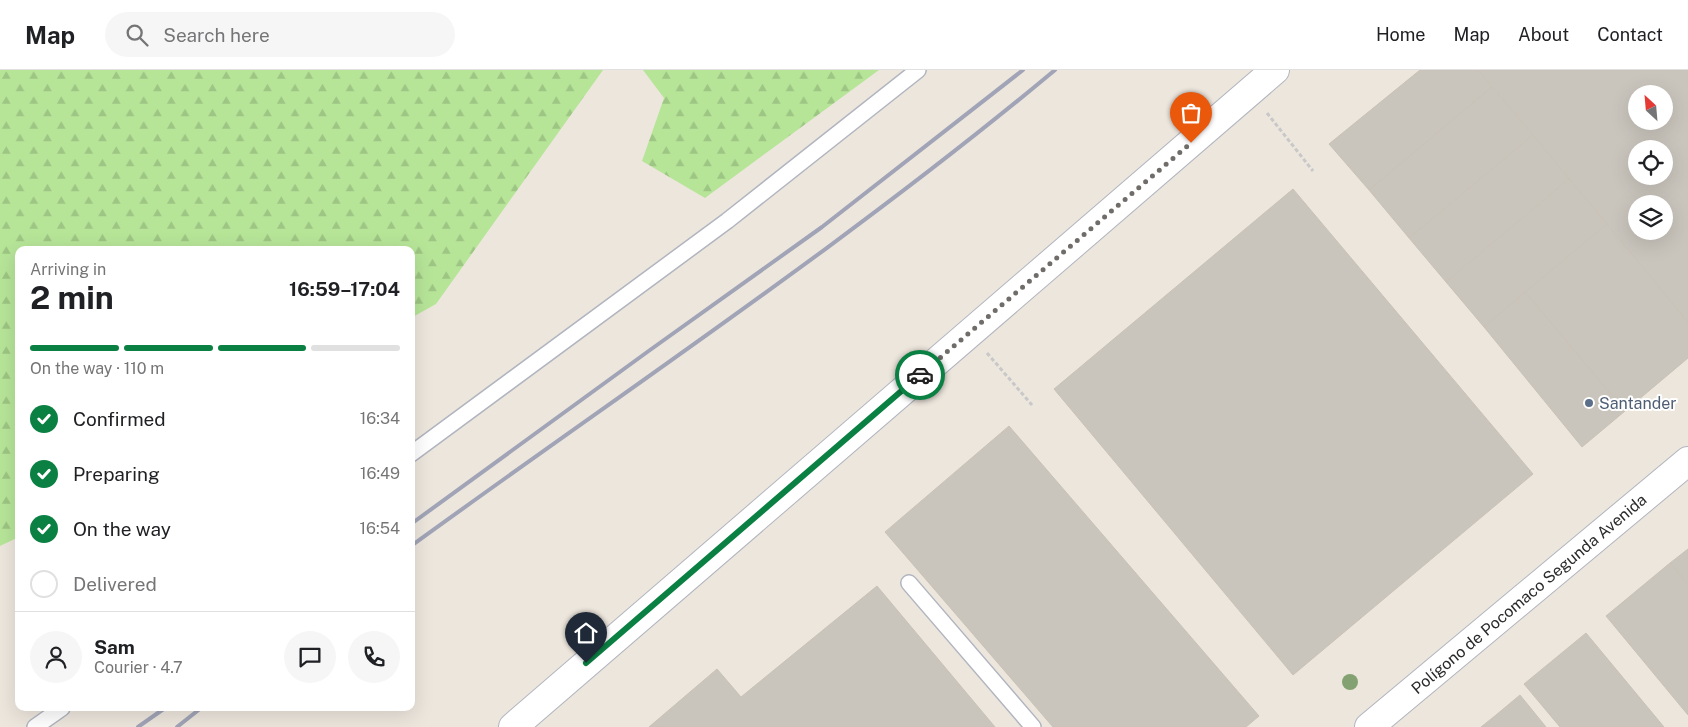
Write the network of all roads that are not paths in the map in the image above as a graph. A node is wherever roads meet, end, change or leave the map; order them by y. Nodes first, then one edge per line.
1 (918, 70) edge
2 (1275, 70) edge
3 (415, 451) edge
4 (1688, 461) edge
5 (909, 583) dead end
6 (58, 711) edge
7 (35, 727) edge
8 (513, 727) edge
9 (1032, 727) edge
10 (1369, 727) edge

1 - 3 lane
2 - 8 street
4 - 10 street, Polígono de Pocomaco Segunda Avenida
5 - 9 lane
6 - 7 lane

